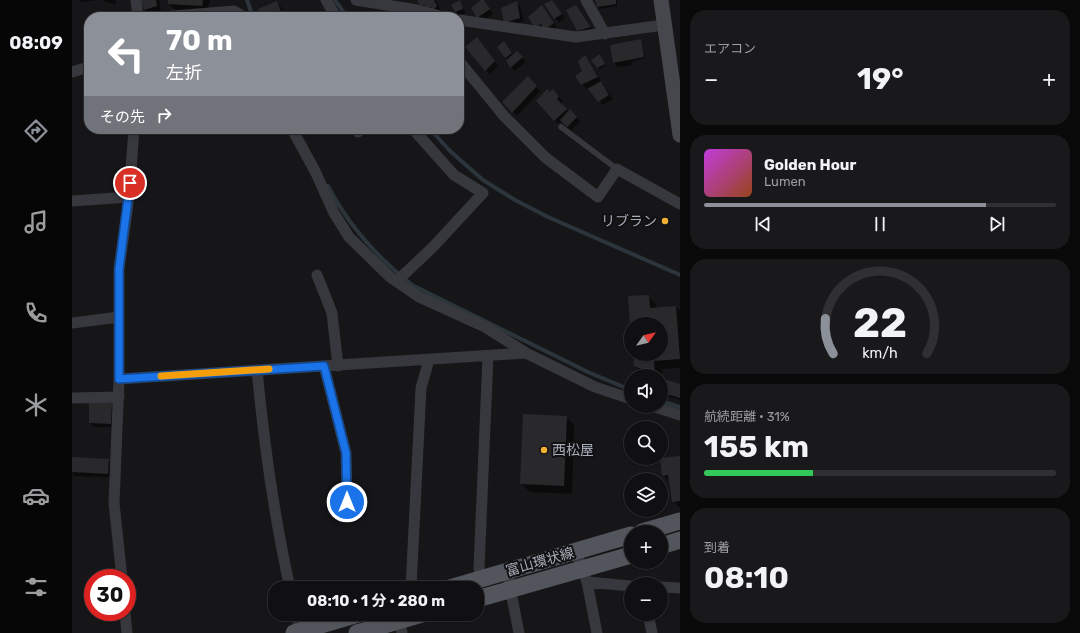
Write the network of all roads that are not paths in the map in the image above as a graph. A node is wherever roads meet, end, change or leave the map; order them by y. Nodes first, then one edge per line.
1 (136, 0) edge
2 (326, 0) edge
3 (356, 0) edge
4 (586, 0) edge
5 (661, 0) edge
6 (418, 9) edge
7 (137, 12) edge
8 (222, 12) edge
9 (236, 12) edge
10 (333, 12) edge
11 (428, 12) edge
12 (464, 21) edge
13 (664, 25) junction
14 (605, 34) junction
15 (464, 67) edge
16 (84, 68) edge
17 (72, 72) edge
18 (561, 127) dead end
19 (134, 134) edge
20 (295, 134) edge
21 (417, 134) edge
22 (680, 135) edge
23 (617, 169) junction
24 (129, 197) junction
25 (72, 201) edge
26 (680, 204) edge
27 (317, 276) dead end
28 (400, 278) junction
29 (119, 317) junction
30 (72, 323) edge
31 (526, 353) junction
32 (488, 356) junction
33 (429, 360) junction
34 (324, 366) junction
35 (338, 366) junction
36 (257, 370) junction
37 (119, 379) junction
38 (119, 397) junction
39 (624, 397) edge
40 (72, 398) edge
41 (668, 411) edge
42 (680, 415) edge
43 (347, 502) dead end
44 (680, 521) edge
45 (666, 525) edge
46 (624, 537) edge
47 (680, 540) edge
48 (668, 544) edge
49 (576, 552) junction
50 (624, 558) edge
51 (121, 569) edge
52 (507, 572) junction
53 (584, 576) junction
54 (481, 579) junction
55 (289, 581) edge
56 (411, 581) edge
57 (474, 581) edge
58 (624, 585) edge
59 (668, 588) edge
60 (680, 588) edge
61 (511, 589) junction
62 (484, 596) edge
63 (126, 621) edge
64 (297, 621) edge
65 (335, 621) edge
66 (649, 621) edge
67 (400, 622) edge
68 (299, 632) edge
69 (127, 633) edge
70 (357, 633) edge
71 (519, 633) edge
72 (597, 633) edge
73 (652, 633) edge

1 - 7 street
2 - 10 street
3 - 6 street
4 - 14 street
5 - 13 street
6 - 11 street
8 - 9 street
12 - 14 street
13 - 14 street
13 - 22 street
15 - 23 street
16 - 17 street
18 - 23 lane
19 - 24 street
20 - 28 street
21 - 28 street
23 - 26 street
24 - 25 street
24 - 29 street
27 - 35 street
28 - 31 street
29 - 30 street
29 - 37 street
31 - 32 street
31 - 39 street
32 - 33 street
32 - 54 street
33 - 35 street
33 - 56 street
34 - 35 street
34 - 36 street
34 - 43 street
36 - 37 street
36 - 55 street
37 - 38 street
38 - 40 street
38 - 51 street
41 - 42 street
44 - 45 main road
46 - 49 main road, 富山環状線
47 - 48 main road
49 - 52 main road, 富山環状線
49 - 53 street
50 - 53 main road, 富山環状線
52 - 54 main road, 富山環状線
52 - 61 street
53 - 58 street
53 - 61 main road, 富山環状線
53 - 72 street
54 - 57 main road, 富山環状線
59 - 60 street
61 - 62 main road, 富山環状線
61 - 71 street
63 - 69 street
64 - 68 street
65 - 68 main road
66 - 73 street
67 - 70 main road

